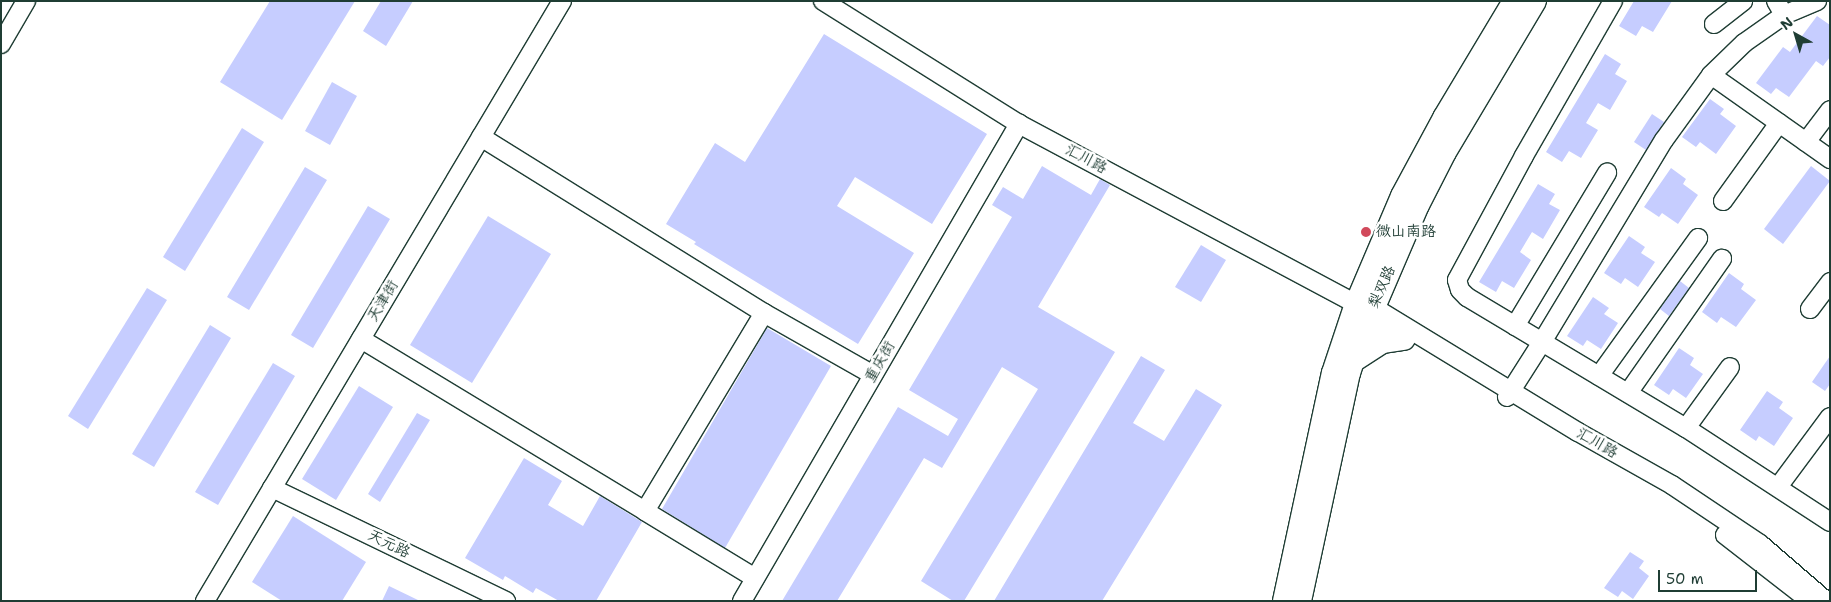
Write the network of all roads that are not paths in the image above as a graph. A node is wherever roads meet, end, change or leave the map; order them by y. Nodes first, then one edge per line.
1 (26, 1) edge
2 (562, 1) edge
3 (823, 1) edge
4 (1514, 1) edge
5 (1534, 1) edge
6 (1613, 1) edge
7 (1743, 1) edge
8 (1817, 1) edge
9 (1780, 8) edge
10 (1714, 24) dead end
11 (1, 44) edge
12 (1711, 74) junction
13 (1830, 110) edge
14 (1779, 123) junction
15 (1019, 124) junction
16 (481, 137) junction
17 (1806, 142) junction
18 (1830, 159) edge
19 (1607, 173) dead end
20 (1723, 202) dead end
21 (1698, 238) dead end
22 (1722, 259) dead end
23 (1830, 282) edge
24 (1810, 310) dead end
25 (764, 313) junction
26 (1383, 321) junction
27 (1515, 326) junction
28 (361, 339) junction
29 (1542, 342) junction
30 (1345, 361) junction
31 (1730, 367) dead end
32 (873, 375) junction
33 (1599, 376) junction
34 (1509, 393) junction
35 (1628, 393) junction
36 (1830, 417) edge
37 (1686, 428) junction
38 (1778, 487) junction
39 (272, 488) junction
40 (645, 511) junction
41 (1830, 522) edge
42 (755, 578) junction
43 (205, 601) edge
44 (506, 601) edge
45 (742, 601) edge
46 (1284, 601) edge
47 (1300, 601) edge
48 (1810, 601) edge
49 (1826, 601) edge

1 - 11 street
2 - 16 street, 天津街
3 - 15 street, 汇川路
4 - 26 main road, 梨双路
5 - 26 main road, 梨双路
6 - 27 street
7 - 10 street
8 - 9 street
9 - 12 street
12 - 14 street
12 - 29 street
13 - 17 street
14 - 17 street
14 - 20 street
15 - 26 street, 汇川路
15 - 32 street, 重庆街
16 - 25 street
16 - 28 street, 天津街
17 - 18 street
19 - 27 street
21 - 33 street
22 - 35 street
23 - 24 street
25 - 32 street
25 - 40 street
26 - 30 main road, 梨双路
26 - 30 main road, 梨双路
26 - 30 main road
26 - 34 street, 汇川路
27 - 29 street
28 - 39 street, 天津街
28 - 40 street
29 - 33 street
29 - 34 street
30 - 46 main road, 梨双路
30 - 47 main road, 梨双路
31 - 37 street
32 - 42 street, 重庆街
33 - 35 street
34 - 48 street, 汇川路
34 - 49 street, 汇川路
35 - 37 street
36 - 38 street
37 - 38 street
38 - 41 street
39 - 43 street, 天津街
39 - 44 street, 天元路
40 - 42 street
42 - 45 street, 重庆街

